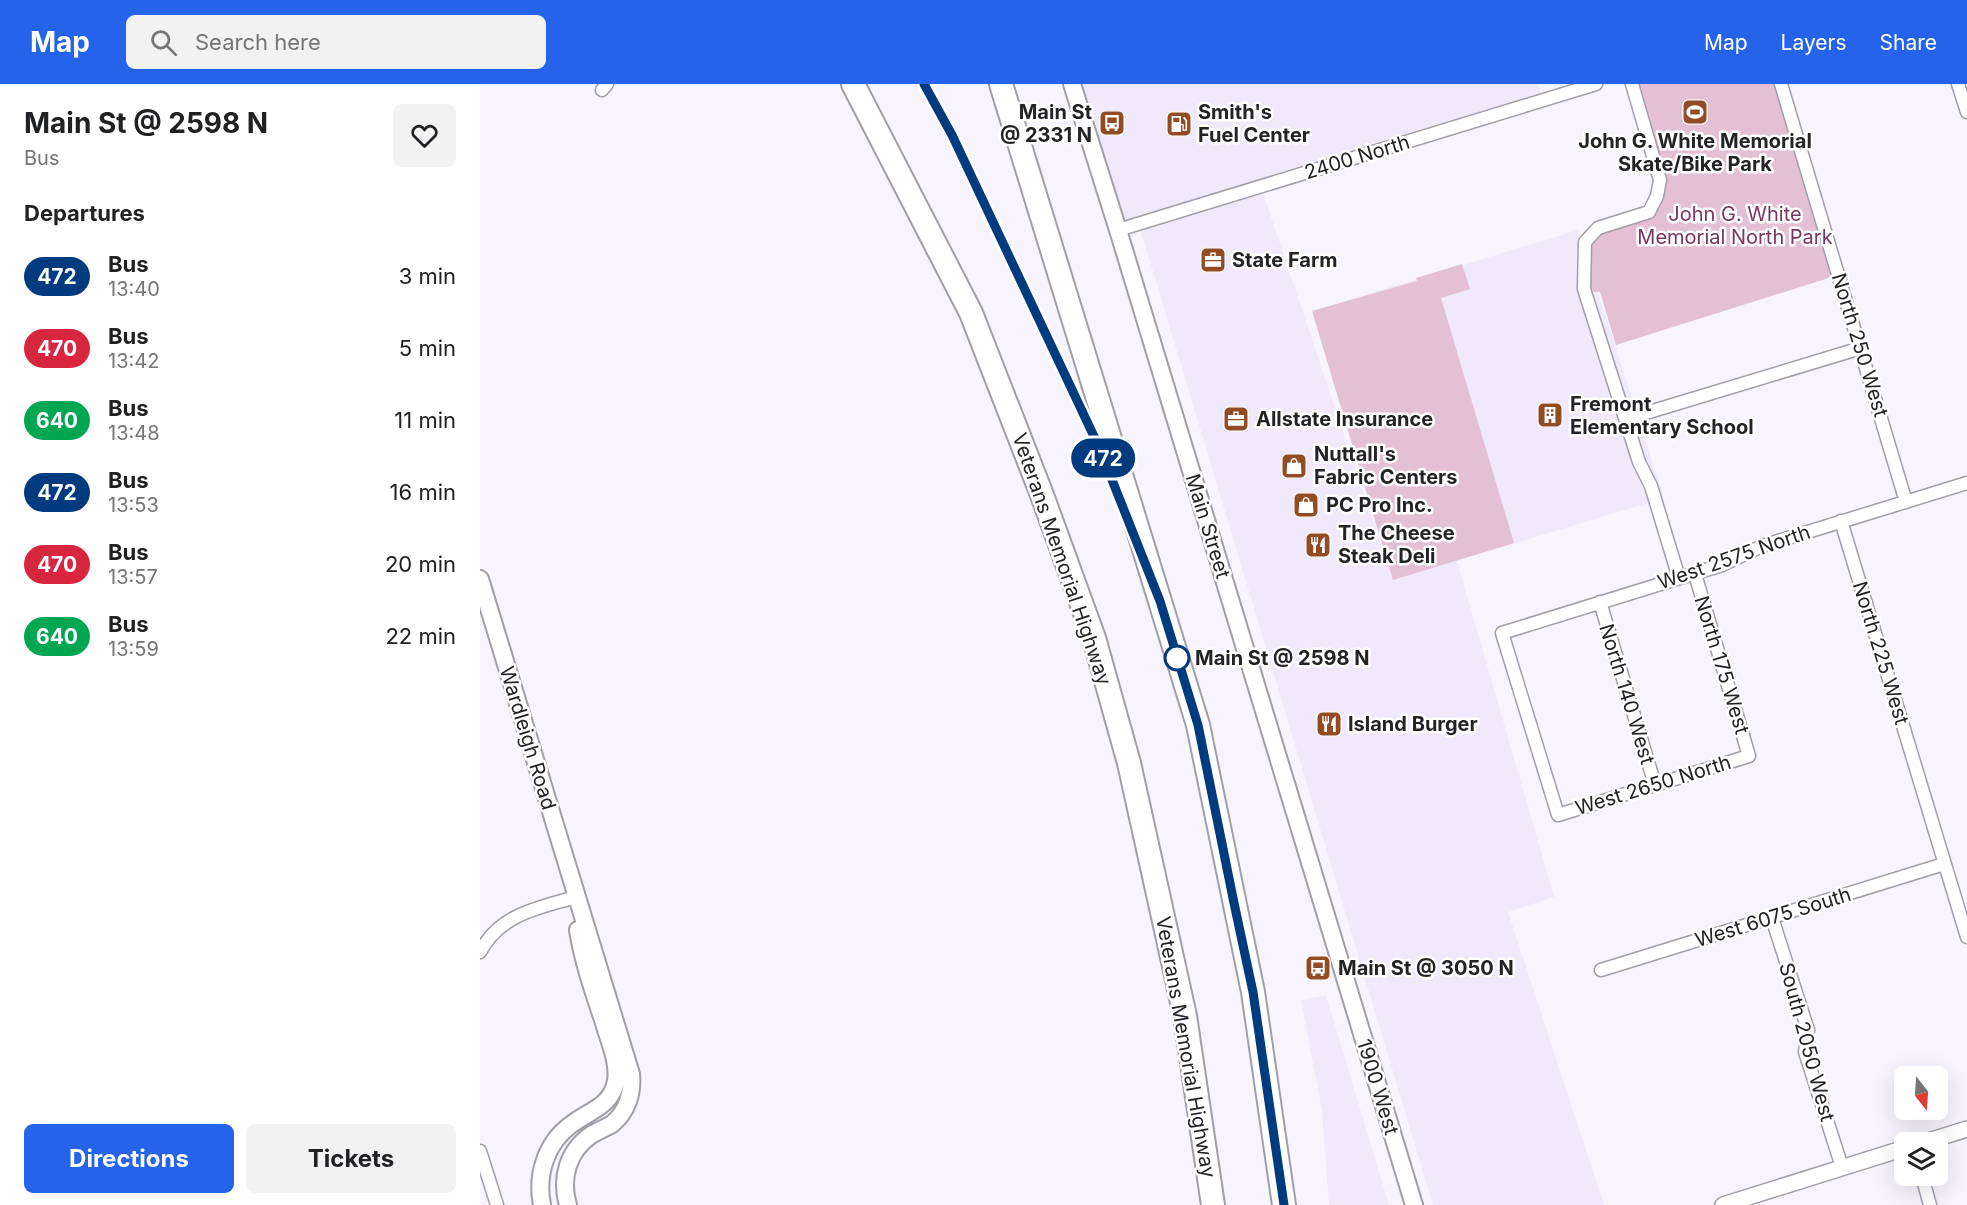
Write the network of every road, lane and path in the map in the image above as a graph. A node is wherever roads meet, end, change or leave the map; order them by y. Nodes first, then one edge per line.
1 (853, 84) edge
2 (1001, 84) edge
3 (1072, 84) edge
4 (1596, 84) edge
5 (1632, 84) edge
6 (1781, 84) edge
7 (1959, 84) edge
8 (1967, 112) edge
9 (1118, 230) junction
10 (1862, 348) junction
11 (1626, 419) junction
12 (1967, 483) edge
13 (1906, 502) junction
14 (1841, 521) junction
15 (1695, 574) junction
16 (1679, 578) junction
17 (480, 579) edge
18 (1600, 602) junction
19 (1749, 756) joint
20 (1655, 785) junction
21 (1558, 815) joint
22 (1944, 864) junction
23 (576, 897) junction
24 (1772, 918) junction
25 (1967, 937) edge
26 (480, 952) edge
27 (1342, 968) joint
28 (1601, 970) dead end
29 (1967, 1129) edge
30 (1948, 1135) edge
31 (480, 1151) edge
32 (1894, 1151) edge
33 (1842, 1167) junction
34 (1925, 1186) edge
35 (496, 1205) edge
36 (542, 1205) edge
37 (568, 1205) edge
38 (1213, 1205) edge
39 (1284, 1205) edge
40 (1414, 1205) edge
41 (1723, 1205) edge
42 (1930, 1205) edge

1 - 38 highway, Veterans Memorial Highway
2 - 39 highway
3 - 9 main road, Main Street
4 - 9 street, 2400 North
5 - 11 street
6 - 10 street, North 250 West
7 - 8 street
9 - 27 main road, Main Street
10 - 11 street
10 - 13 street, North 250 West
11 - 16 street
12 - 13 street, West 2575 North
13 - 14 street, West 2575 North
14 - 15 street, West 2575 North
14 - 22 street, North 225 West
15 - 16 street, West 2575 North
15 - 19 street, North 175 West
16 - 18 street, West 2575 North
17 - 23 main road, Wardleigh Road
18 - 20 street, North 140 West
18 - 21 street, West 2575 North
19 - 20 street, West 2650 North
20 - 21 street, West 2650 North
22 - 24 street, West 6075 South
22 - 25 street, North 225 West
23 - 26 street
23 - 36 main road
23 - 37 main road
24 - 28 street, West 6075 South
24 - 33 street, South 2050 West
27 - 40 main road, 1900 West
29 - 30 street
31 - 35 street
32 - 33 street
33 - 41 street
34 - 42 street

